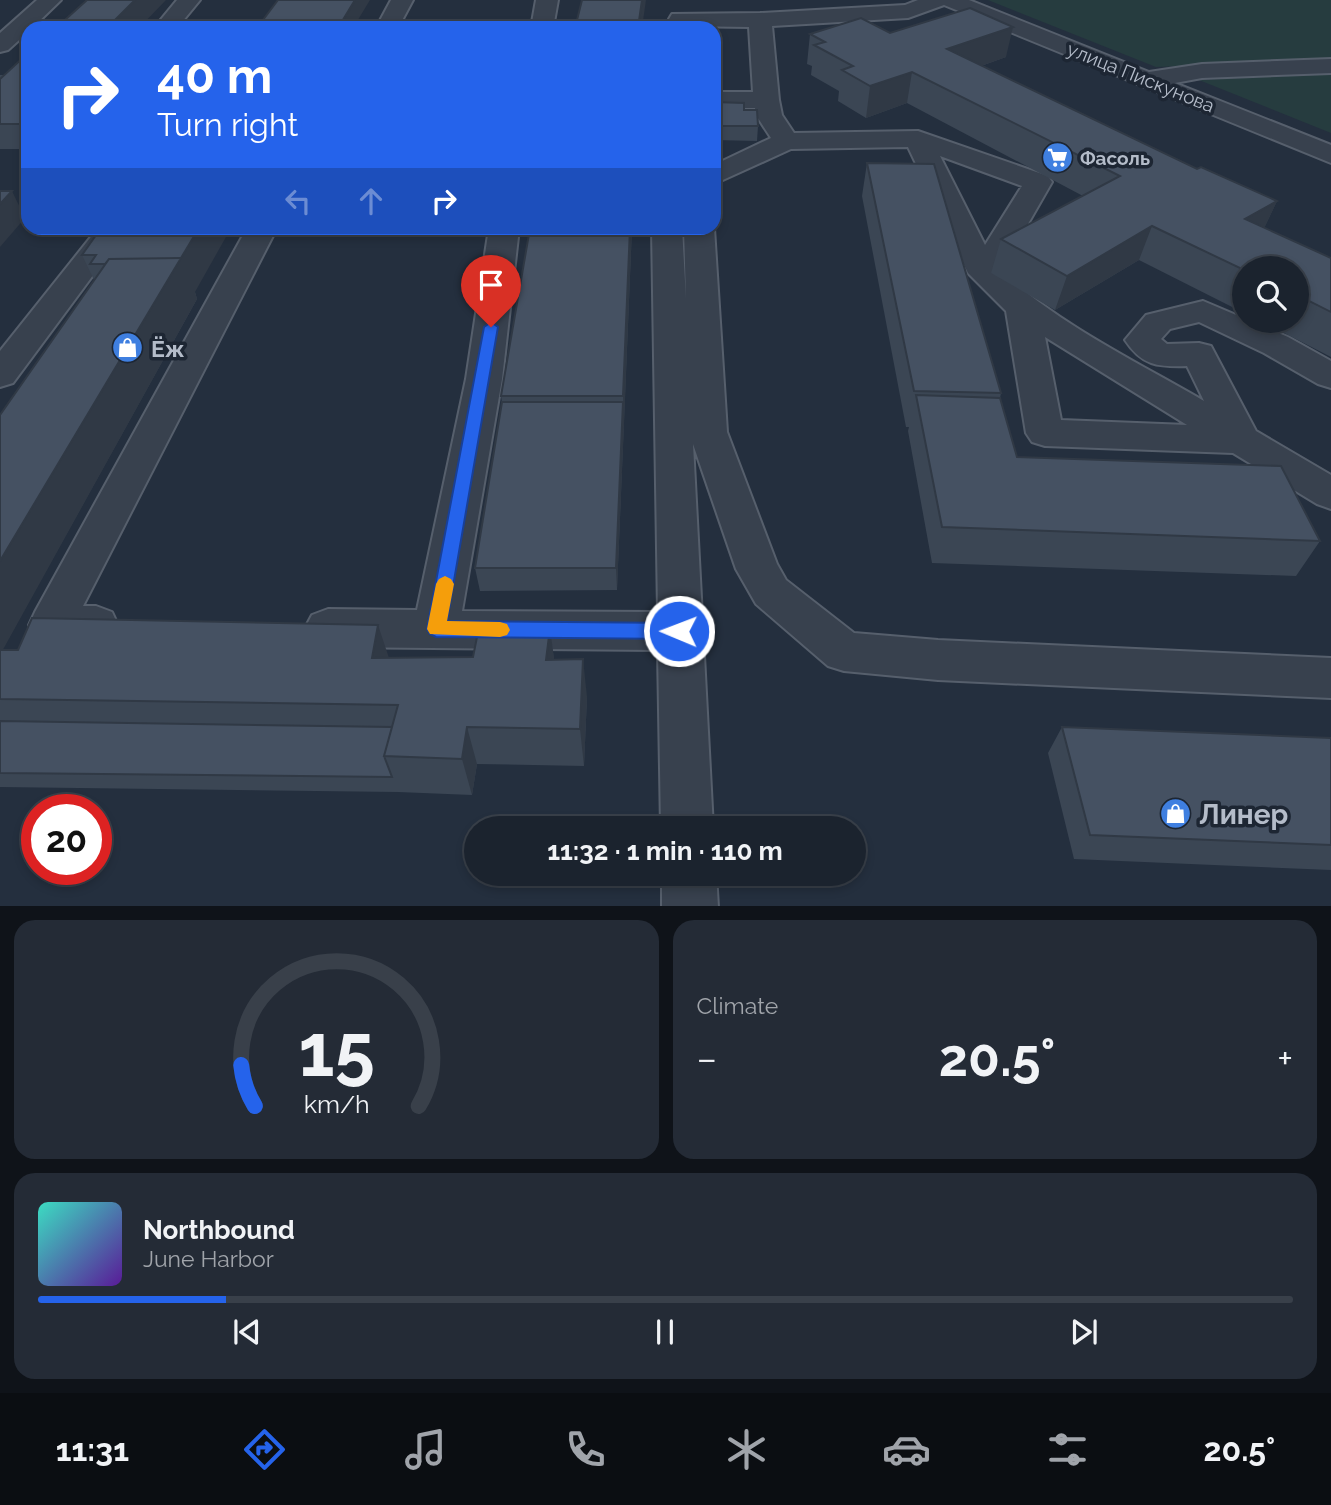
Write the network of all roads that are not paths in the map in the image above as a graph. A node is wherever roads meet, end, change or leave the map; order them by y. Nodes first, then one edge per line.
1 (50, 0) edge
2 (189, 0) edge
3 (402, 0) edge
4 (547, 0) edge
5 (939, 0) edge
6 (950, 0) edge
7 (680, 16) edge
8 (823, 16) junction
9 (760, 20) junction
10 (27, 21) edge
11 (171, 21) edge
12 (391, 21) edge
13 (543, 21) edge
14 (21, 26) edge
15 (0, 45) edge
16 (1019, 48) dead end
17 (1331, 66) edge
18 (1147, 80) junction
19 (721, 100) edge
20 (766, 100) junction
21 (918, 139) junction
22 (786, 141) junction
23 (1331, 155) edge
24 (721, 173) edge
25 (108, 235) edge
26 (258, 235) edge
27 (502, 235) edge
28 (667, 235) edge
29 (699, 235) edge
30 (984, 273) junction
31 (1022, 307) junction
32 (0, 375) edge
33 (1331, 376) edge
34 (1241, 440) junction
35 (1331, 494) edge
36 (134, 626) edge
37 (285, 627) edge
38 (436, 629) junction
39 (679, 631) junction
40 (1331, 678) edge
41 (687, 816) edge
42 (689, 886) edge
43 (690, 906) edge

1 - 10 street
2 - 11 street
3 - 12 street
4 - 13 street
5 - 8 street
6 - 18 street, улица Пискунова
7 - 9 street
8 - 9 street
8 - 16 street
9 - 20 street
14 - 15 street
17 - 18 street
18 - 23 street, улица Пискунова
19 - 20 street
20 - 22 street
21 - 22 street
21 - 30 street
21 - 30 street
22 - 24 street
25 - 32 street
26 - 36 street
27 - 38 street
28 - 39 street
29 - 40 street
30 - 31 street
31 - 34 street
31 - 34 street
33 - 34 street
34 - 35 street
37 - 38 street
38 - 39 street
39 - 41 street
42 - 43 street

